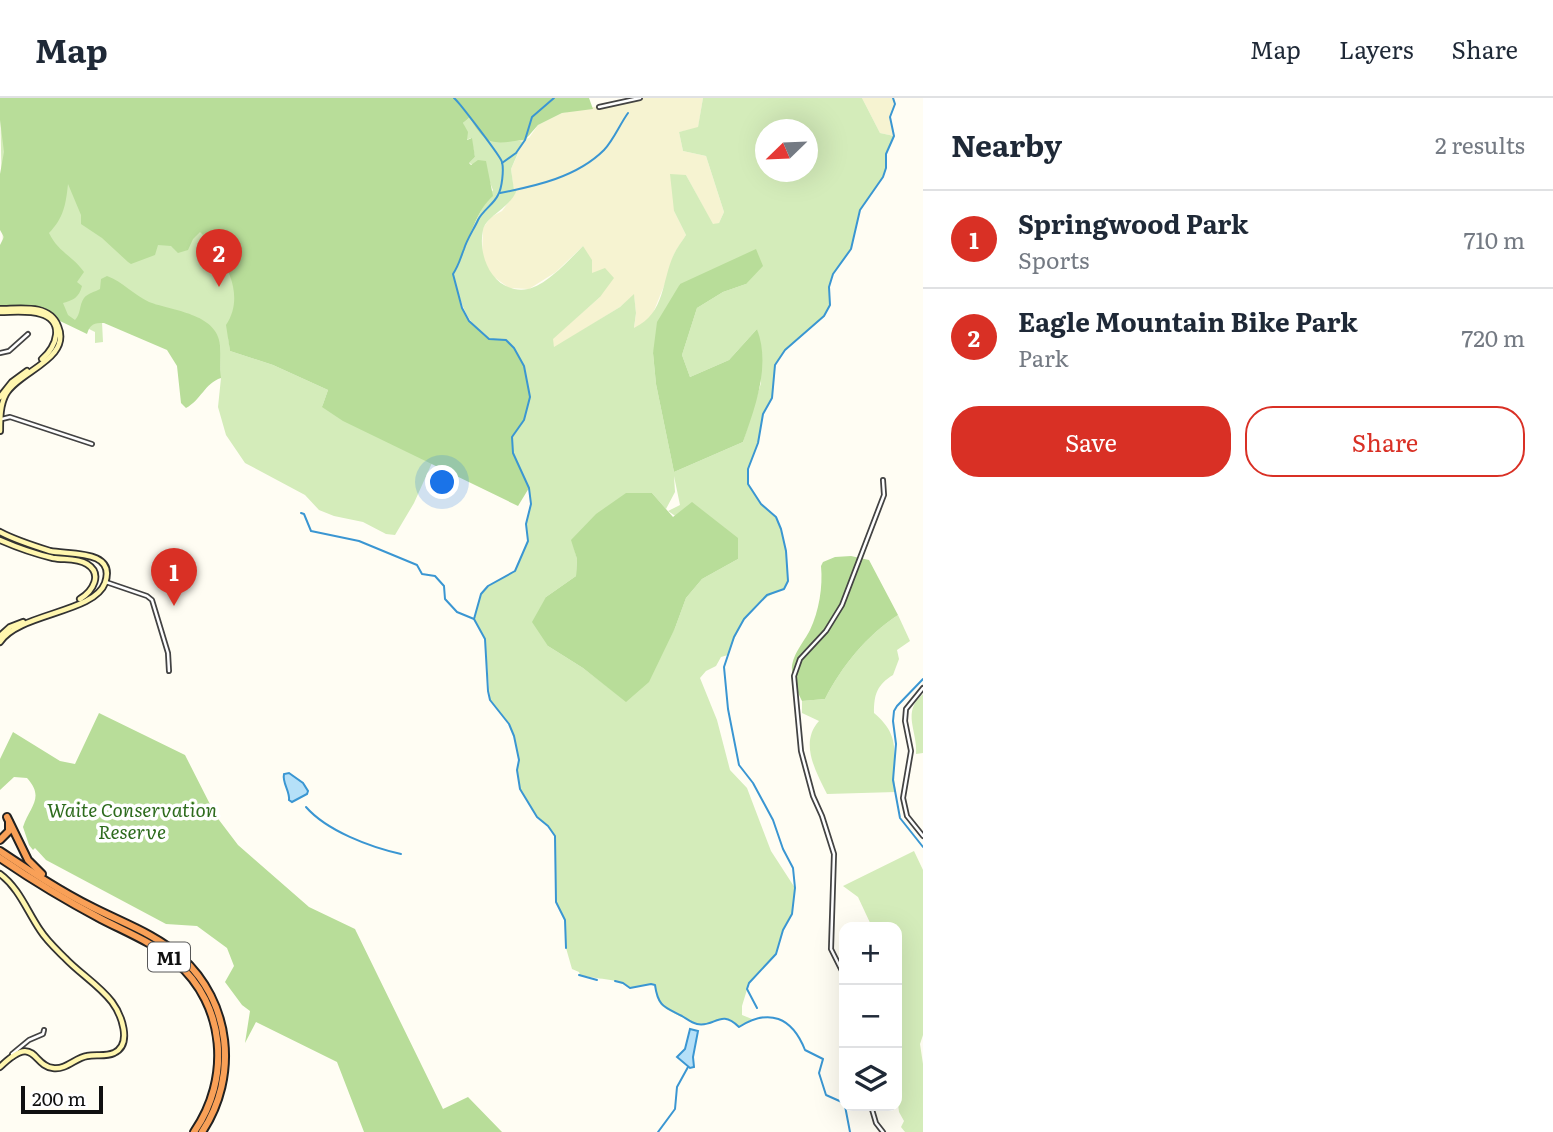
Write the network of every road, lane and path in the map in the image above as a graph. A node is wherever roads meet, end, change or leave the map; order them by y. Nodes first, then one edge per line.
1 (640, 98) edge
2 (599, 107) dead end
3 (0, 310) edge
4 (28, 334) dead end
5 (0, 353) edge
6 (0, 397) edge
7 (0, 419) edge
8 (0, 431) edge
9 (92, 444) dead end
10 (883, 480) dead end
11 (0, 532) edge
12 (0, 540) edge
13 (96, 579) junction
14 (105, 582) junction
15 (94, 587) junction
16 (0, 636) edge
17 (0, 642) edge
18 (169, 671) dead end
19 (923, 688) edge
20 (4, 815) edge
21 (923, 836) edge
22 (0, 840) edge
23 (0, 851) edge
24 (1, 859) edge
25 (0, 874) edge
26 (89, 906) junction
27 (839, 965) edge
28 (44, 1030) dead end
29 (13, 1057) junction
30 (0, 1067) edge
31 (872, 1111) edge
32 (194, 1132) edge
33 (202, 1132) edge
34 (883, 1132) edge

1 - 2 street
3 - 6 main road
3 - 7 main road
4 - 5 street
7 - 8 main road
7 - 9 street
10 - 27 street
11 - 14 main road
12 - 13 main road
13 - 14 main road
13 - 15 main road
14 - 15 main road
14 - 17 main road
14 - 18 street
15 - 16 main road
19 - 21 street
20 - 22 highway
20 - 26 highway
23 - 26 highway, M1
24 - 32 highway, M1
25 - 29 main road
26 - 33 highway, M1
28 - 29 street
29 - 30 main road
31 - 34 street

